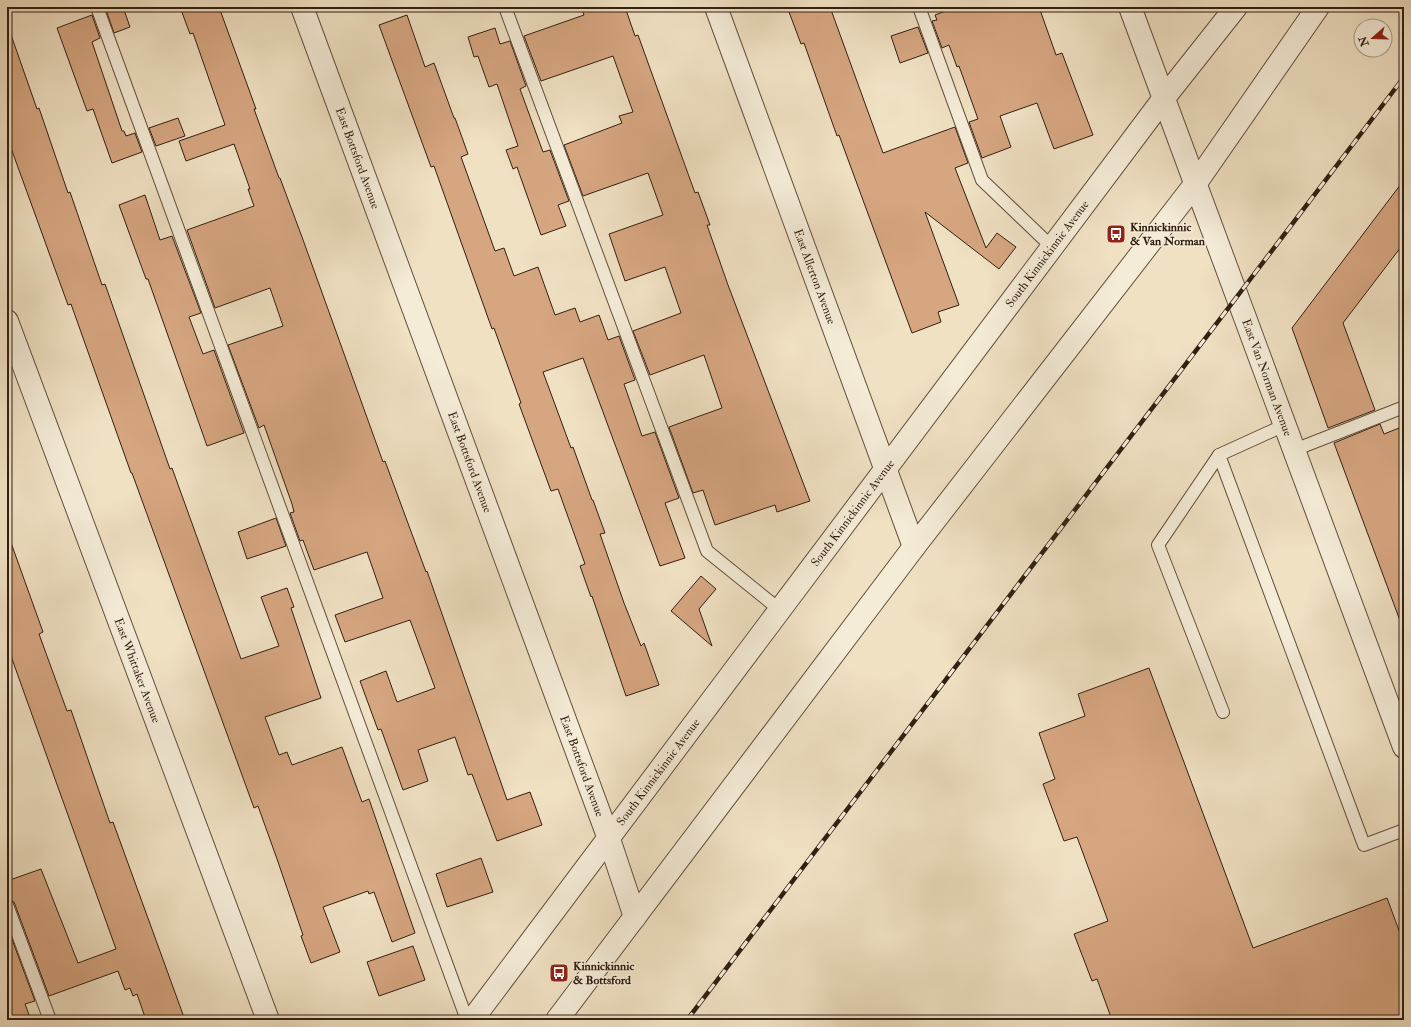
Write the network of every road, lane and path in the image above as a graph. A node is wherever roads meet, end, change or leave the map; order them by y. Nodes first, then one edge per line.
1 (97, 7) edge
2 (302, 7) edge
3 (505, 7) edge
4 (716, 7) edge
5 (919, 7) edge
6 (1130, 7) edge
7 (1236, 7) edge
8 (1318, 7) edge
9 (1164, 98) junction
10 (1196, 183) junction
11 (1053, 248) junction
12 (7, 321) edge
13 (1404, 407) edge
14 (1285, 425) junction
15 (1294, 450) junction
16 (1220, 455) junction
17 (885, 470) junction
18 (914, 547) junction
19 (780, 610) junction
20 (1223, 712) dead end
21 (1404, 747) edge
22 (1404, 830) edge
23 (609, 839) junction
24 (7, 904) edge
25 (635, 917) junction
26 (50, 1020) edge
27 (268, 1020) edge
28 (467, 1020) edge
29 (472, 1020) edge
30 (557, 1020) edge

1 - 28 lane
2 - 23 street, East Bottsford Avenue
3 - 19 lane
4 - 17 street, East Allerton Avenue
5 - 11 lane
6 - 9 street, East Van Norman Avenue
7 - 9 street, South Kinnickinnic Avenue
8 - 10 street
9 - 10 street, East Van Norman Avenue
9 - 11 street, South Kinnickinnic Avenue
10 - 14 street, East Van Norman Avenue
10 - 18 street
11 - 17 street, South Kinnickinnic Avenue
12 - 27 street, East Whittaker Avenue
13 - 15 lane
14 - 15 street, East Van Norman Avenue
14 - 16 lane
15 - 21 street, East Van Norman Avenue
16 - 20 lane
16 - 22 lane
17 - 18 street, East Allerton Avenue
17 - 19 street, South Kinnickinnic Avenue
18 - 25 street
19 - 23 street, South Kinnickinnic Avenue
23 - 25 street, East Bottsford Avenue
23 - 29 street, South Kinnickinnic Avenue
24 - 26 lane
25 - 30 street

